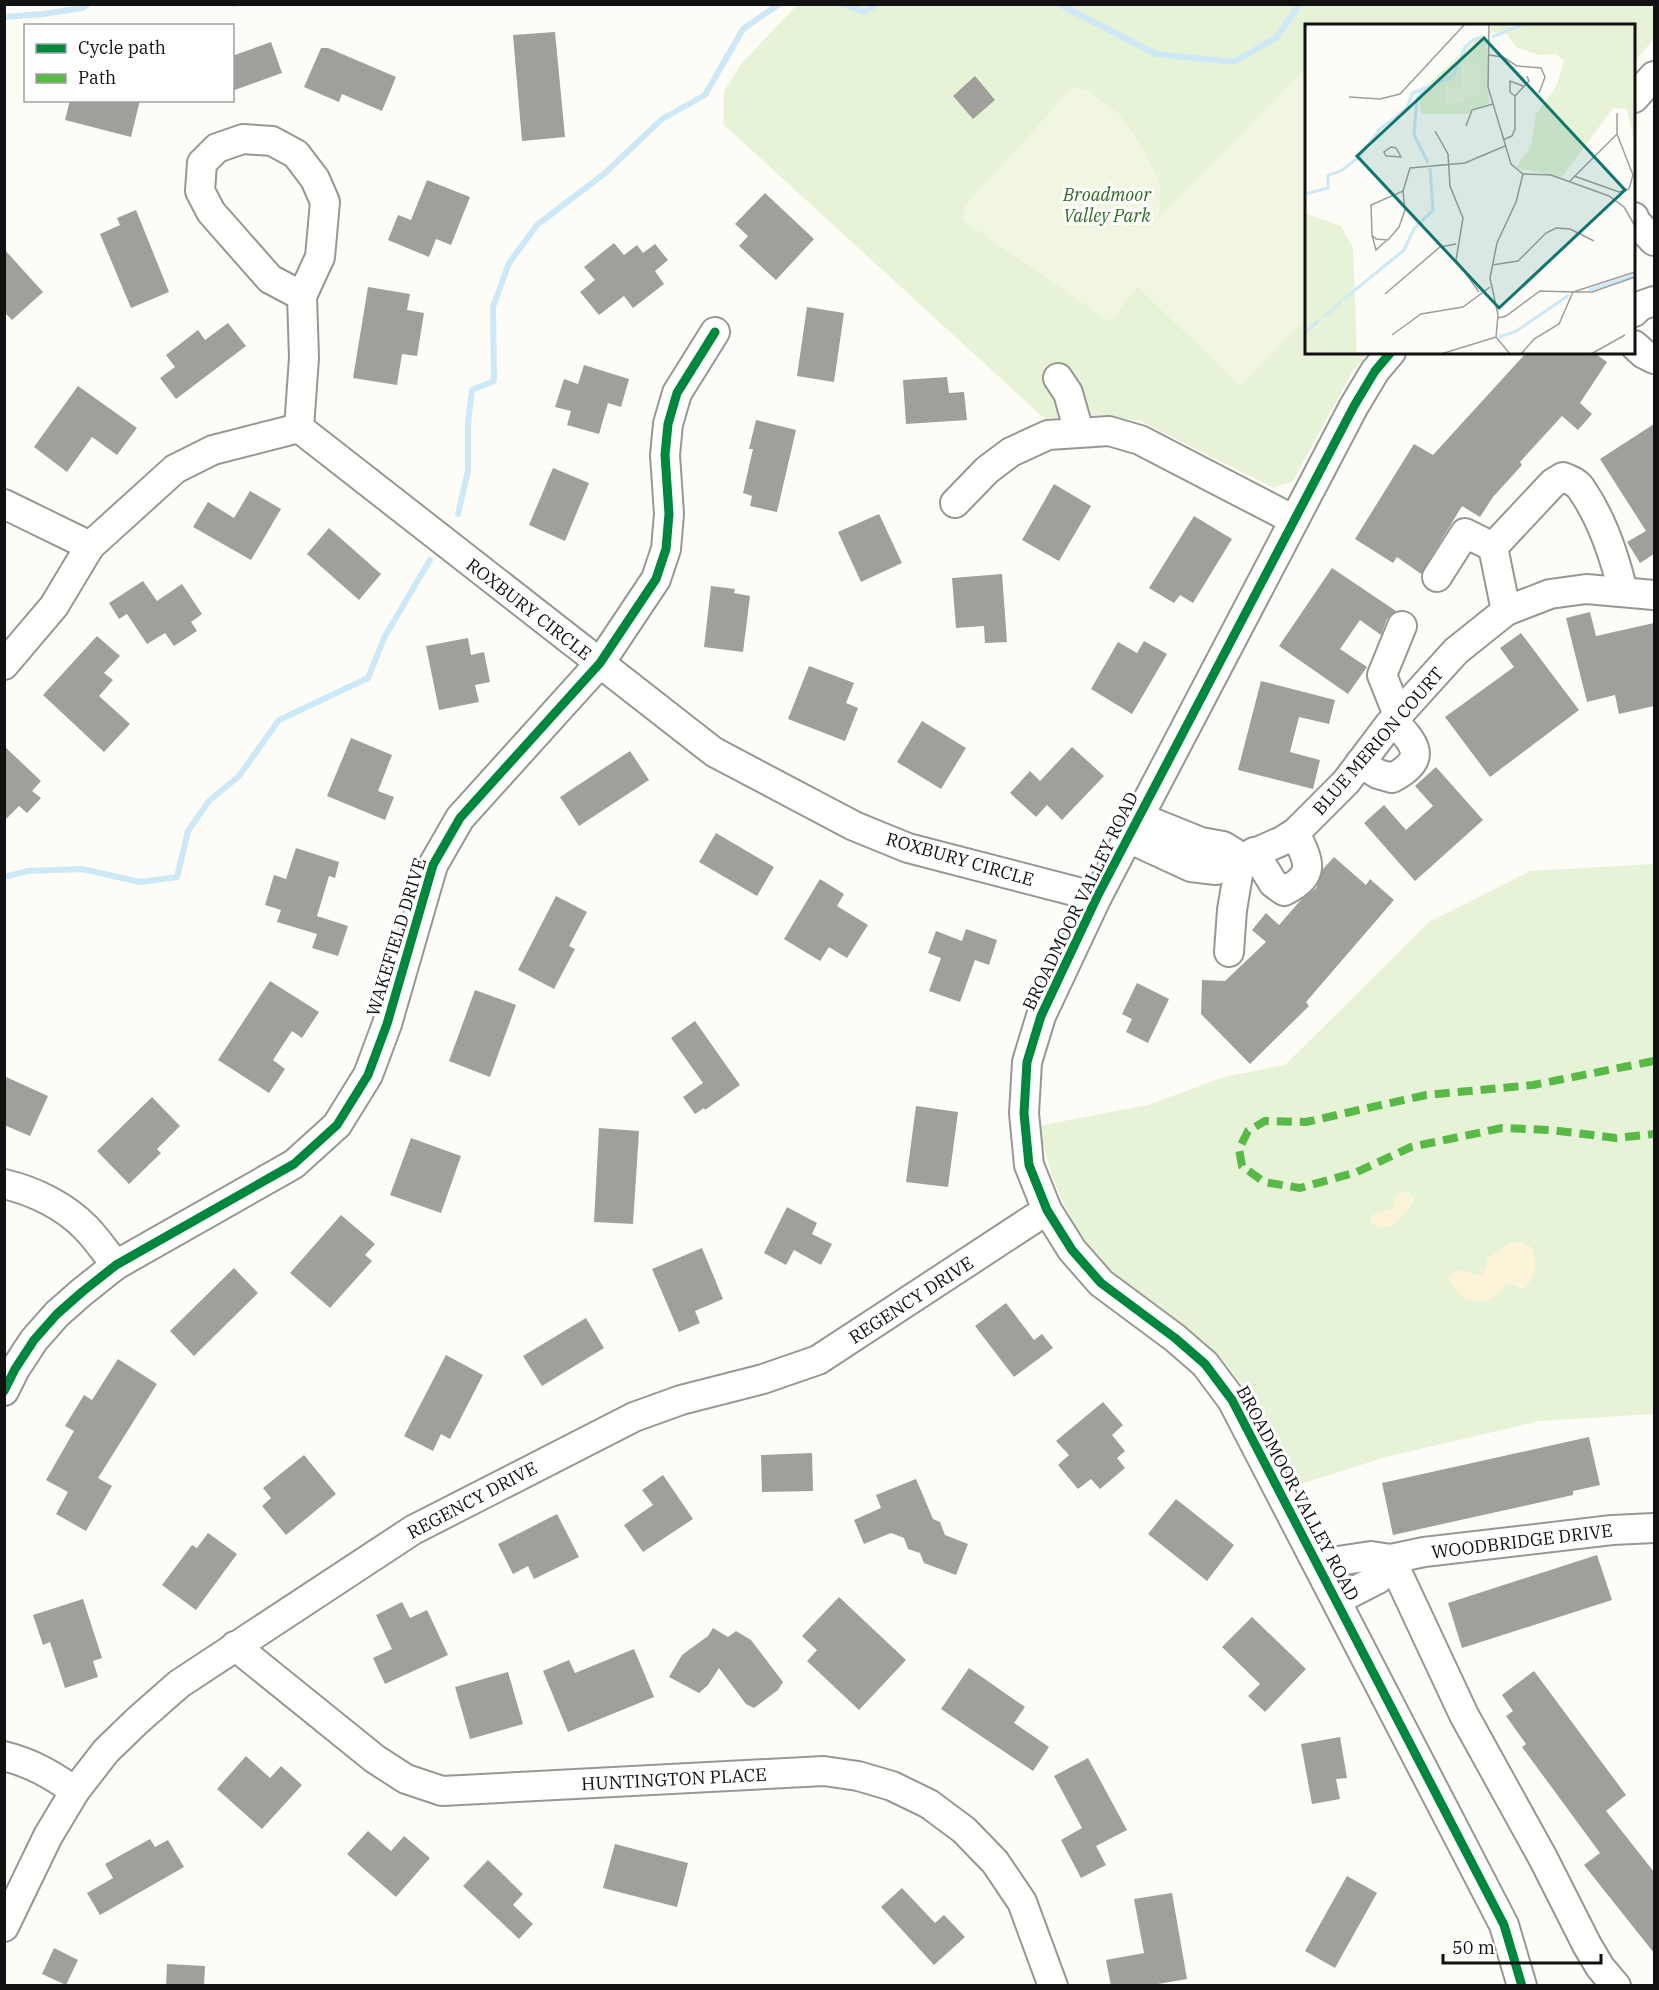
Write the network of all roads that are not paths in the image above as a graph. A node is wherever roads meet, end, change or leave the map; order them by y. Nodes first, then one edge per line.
1 (1654, 76) edge
2 (1635, 97) edge
3 (302, 296) junction
4 (1654, 301) edge
5 (1635, 311) edge
6 (715, 332) dead end
7 (1635, 346) edge
8 (1389, 354) edge
9 (1654, 359) edge
10 (1058, 378) dead end
11 (298, 428) junction
12 (1079, 432) junction
13 (955, 503) dead end
14 (4, 504) edge
15 (1294, 520) junction
16 (90, 546) junction
17 (1493, 547) junction
18 (1437, 577) dead end
19 (1623, 592) junction
20 (1654, 595) edge
21 (1506, 611) junction
22 (1402, 626) dead end
23 (600, 663) junction
24 (4, 665) edge
25 (1395, 718) junction
26 (1360, 763) junction
27 (1134, 827) junction
28 (1295, 833) junction
29 (1248, 855) junction
30 (1097, 897) junction
31 (1229, 952) dead end
32 (4, 1184) edge
33 (1047, 1210) junction
34 (116, 1265) junction
35 (4, 1391) edge
36 (1654, 1528) edge
37 (1391, 1559) junction
38 (1318, 1564) junction
39 (1337, 1600) junction
40 (235, 1646) junction
41 (4, 1756) edge
42 (75, 1791) junction
43 (4, 1927) edge
44 (1053, 1986) edge
45 (1522, 1986) edge
46 (1616, 1986) edge

1 - 2 street
3 - 3 street
3 - 11 street
4 - 5 street
6 - 23 street, WAKEFIELD DRIVE
7 - 9 street
8 - 15 street, BROADMOOR VALLEY ROAD
10 - 12 street
11 - 16 street
11 - 23 street, ROXBURY CIRCLE
12 - 13 street
12 - 15 street
14 - 16 street
15 - 27 street, BROADMOOR VALLEY ROAD
16 - 24 street
17 - 18 street
17 - 19 street
17 - 21 street
19 - 20 street, BLUE MERION COURT
19 - 21 street, BLUE MERION COURT
21 - 25 street, BLUE MERION COURT
22 - 25 street
23 - 30 street, ROXBURY CIRCLE
23 - 34 street, WAKEFIELD DRIVE
25 - 26 street, BLUE MERION COURT
25 - 26 street
26 - 28 street, BLUE MERION COURT
27 - 29 street
27 - 30 street, BROADMOOR VALLEY ROAD
28 - 29 street, BLUE MERION COURT
28 - 29 street
29 - 31 street
30 - 33 street, BROADMOOR VALLEY ROAD
32 - 34 street
33 - 38 street, BROADMOOR VALLEY ROAD
33 - 40 street, REGENCY DRIVE
34 - 35 street, WAKEFIELD DRIVE
36 - 37 street, WOODBRIDGE DRIVE
37 - 38 street, WOODBRIDGE DRIVE
37 - 39 street
37 - 46 street
38 - 39 street, BROADMOOR VALLEY ROAD
39 - 45 street, BROADMOOR VALLEY ROAD
40 - 42 street, REGENCY DRIVE
40 - 44 street, HUNTINGTON PLACE
41 - 42 street
42 - 43 street, REGENCY DRIVE

